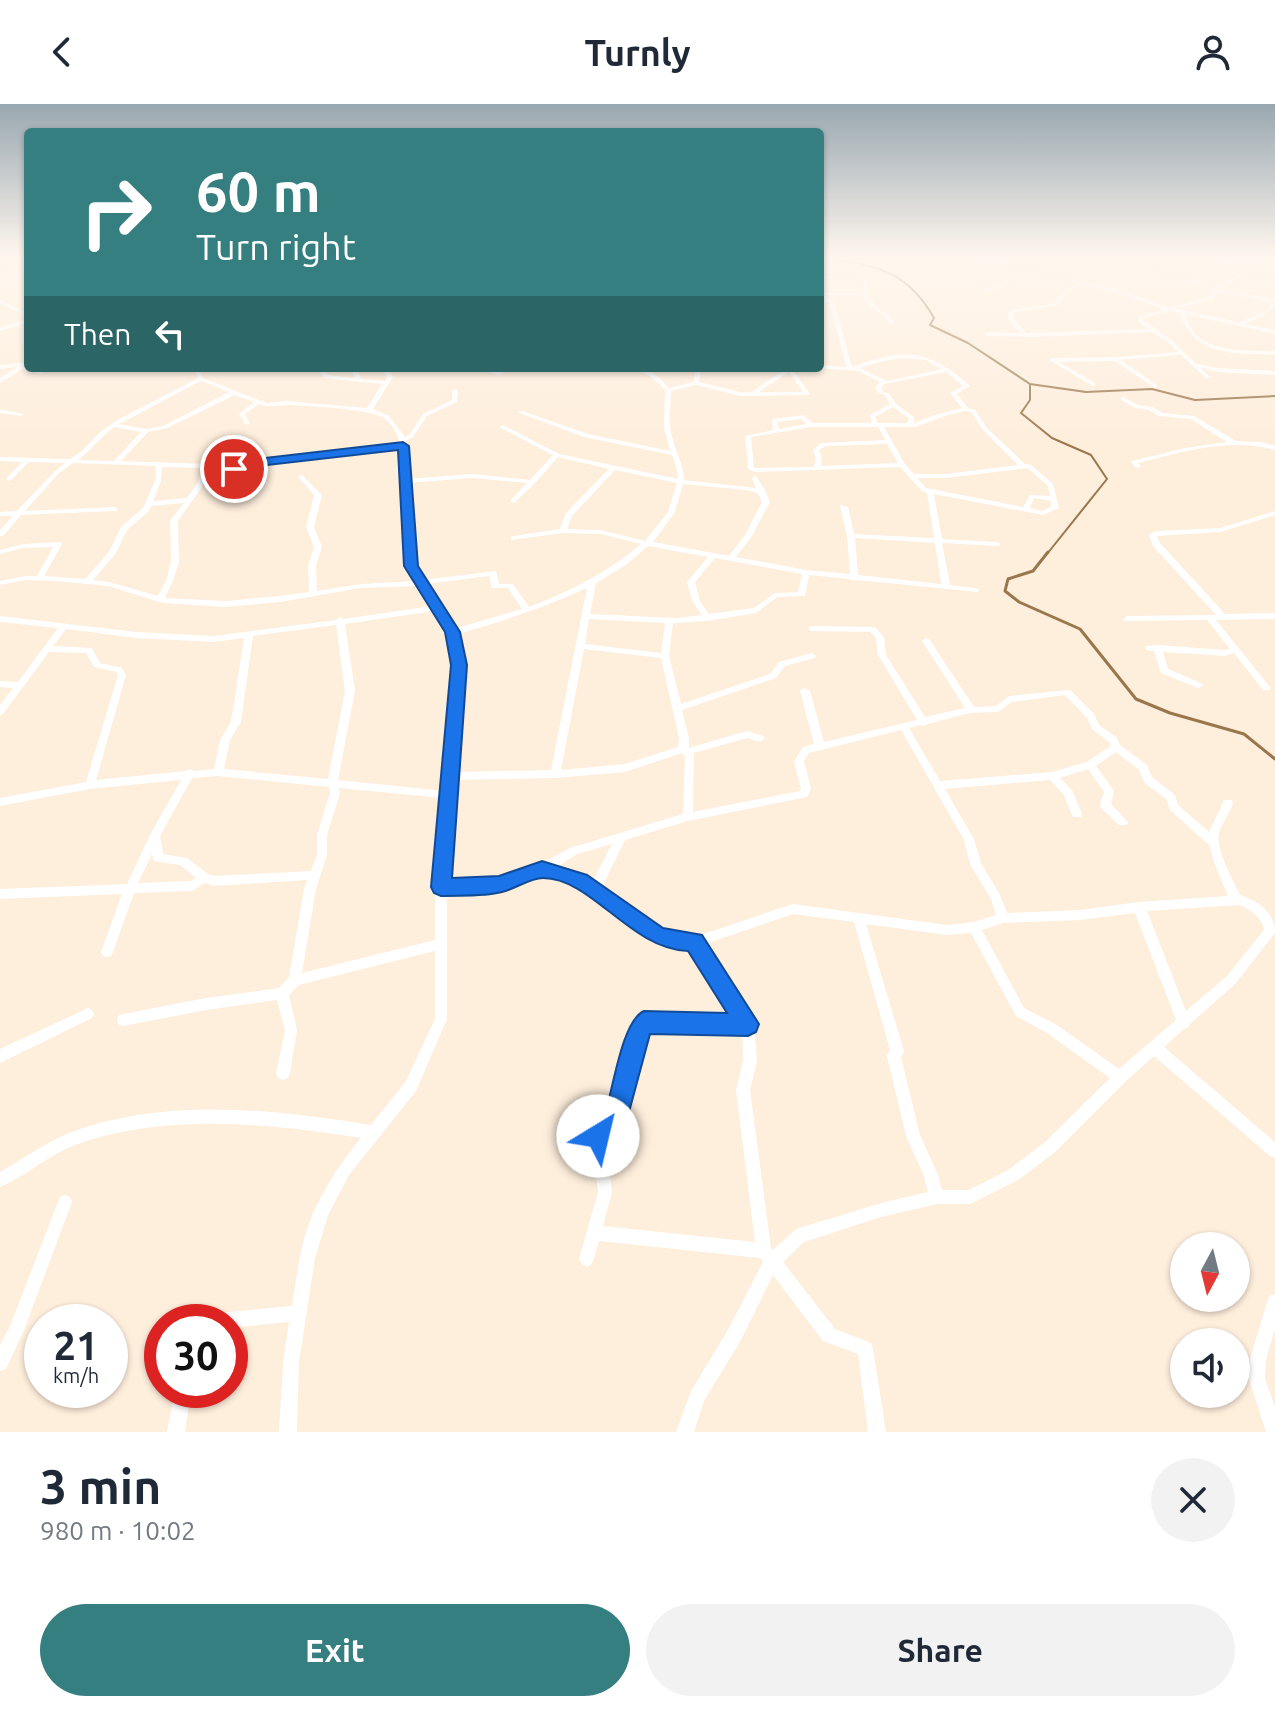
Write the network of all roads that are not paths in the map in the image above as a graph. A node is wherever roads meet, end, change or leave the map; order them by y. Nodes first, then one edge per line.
1 (836, 321) edge
2 (1013, 321) edge
3 (1140, 321) edge
4 (1186, 321) edge
5 (1224, 321) edge
6 (1246, 321) edge
7 (1239, 324) junction
8 (1155, 330) junction
9 (1275, 332) edge
10 (988, 334) dead end
11 (1024, 334) junction
12 (1183, 353) junction
13 (1275, 353) edge
14 (1116, 359) junction
15 (1192, 361) junction
16 (24, 365) edge
17 (24, 366) edge
18 (0, 367) edge
19 (824, 367) edge
20 (852, 367) junction
21 (947, 370) junction
22 (196, 372) edge
23 (323, 372) edge
24 (354, 372) edge
25 (389, 372) edge
26 (647, 372) edge
27 (699, 372) edge
28 (785, 372) edge
29 (793, 372) edge
30 (1275, 373) edge
31 (1207, 377) dead end
32 (201, 379) junction
33 (355, 379) junction
34 (321, 380) dead end
35 (0, 381) edge
36 (387, 383) junction
37 (696, 383) junction
38 (883, 383) junction
39 (1093, 384) dead end
40 (1155, 386) dead end
41 (668, 390) junction
42 (455, 391) dead end
43 (235, 392) junction
44 (747, 395) junction
45 (1123, 399) dead end
46 (259, 401) junction
47 (892, 405) junction
48 (966, 409) junction
49 (369, 410) junction
50 (0, 411) edge
51 (520, 412) dead end
52 (21, 414) dead end
53 (247, 423) dead end
54 (113, 425) junction
55 (910, 425) junction
56 (879, 426) junction
57 (503, 427) dead end
58 (146, 431) junction
59 (887, 442) junction
60 (403, 443) junction
61 (1236, 444) junction
62 (1275, 448) edge
63 (675, 454) junction
64 (557, 455) junction
65 (0, 459) edge
66 (26, 461) junction
67 (116, 463) junction
68 (69, 464) junction
69 (159, 465) junction
70 (902, 465) junction
71 (1023, 466) junction
72 (1138, 467) dead end
73 (613, 468) junction
74 (817, 469) junction
75 (756, 474) junction
76 (913, 476) junction
77 (301, 477) dead end
78 (9, 479) dead end
79 (403, 481) junction
80 (533, 482) junction
81 (681, 482) junction
82 (244, 488) dead end
83 (746, 488) junction
84 (763, 492) junction
85 (930, 492) junction
86 (1054, 499) junction
87 (189, 500) junction
88 (514, 501) dead end
89 (148, 504) junction
90 (844, 507) dead end
91 (1027, 507) junction
92 (114, 509) dead end
93 (20, 512) junction
94 (1275, 513) edge
95 (0, 514) edge
96 (563, 531) junction
97 (0, 534) edge
98 (851, 536) junction
99 (514, 538) dead end
100 (936, 539) junction
101 (645, 543) junction
102 (997, 544) dead end
103 (0, 552) edge
104 (713, 555) junction
105 (731, 558) junction
106 (806, 572) junction
107 (39, 579) junction
108 (854, 579) junction
109 (87, 582) junction
110 (0, 583) edge
111 (423, 583) junction
112 (592, 584) junction
113 (946, 587) junction
114 (975, 590) dead end
115 (313, 593) junction
116 (160, 599) junction
117 (439, 608) junction
118 (527, 610) junction
119 (586, 616) junction
120 (1222, 616) junction
121 (1209, 617) junction
122 (1274, 617) edge
123 (708, 618) junction
124 (0, 619) edge
125 (1127, 619) dead end
126 (340, 620) junction
127 (669, 621) junction
128 (64, 626) junction
129 (812, 628) dead end
130 (452, 632) junction
131 (249, 635) junction
132 (926, 641) dead end
133 (579, 646) junction
134 (46, 649) junction
135 (1235, 650) junction
136 (665, 656) junction
137 (812, 656) dead end
138 (0, 684) edge
139 (18, 685) junction
140 (1198, 685) dead end
141 (1266, 688) dead end
142 (805, 691) dead end
143 (676, 709) junction
144 (970, 710) junction
145 (0, 712) edge
146 (924, 723) junction
147 (904, 728) junction
148 (760, 738) dead end
149 (820, 747) junction
150 (1116, 747) junction
151 (686, 750) junction
152 (1090, 765) junction
153 (218, 772) junction
154 (190, 773) junction
155 (555, 774) junction
156 (449, 776) junction
157 (1052, 776) junction
158 (333, 781) junction
159 (90, 785) junction
160 (940, 785) junction
161 (448, 795) junction
162 (0, 802) edge
163 (1228, 803) dead end
164 (1077, 814) dead end
165 (688, 817) junction
166 (1123, 822) dead end
167 (155, 836) junction
168 (620, 839) junction
169 (1212, 842) junction
170 (542, 870) junction
171 (316, 875) junction
172 (204, 878) junction
173 (441, 887) junction
174 (129, 891) junction
175 (594, 891) junction
176 (0, 894) edge
177 (1236, 900) junction
178 (1139, 907) junction
179 (1003, 918) junction
180 (859, 919) junction
181 (974, 927) junction
182 (694, 942) junction
183 (442, 944) junction
184 (107, 952) dead end
185 (295, 980) junction
186 (282, 993) junction
187 (88, 1014) dead end
188 (123, 1020) dead end
189 (1184, 1023) junction
190 (748, 1024) junction
191 (1155, 1048) junction
192 (0, 1056) edge
193 (283, 1073) dead end
194 (1120, 1077) junction
195 (374, 1133) junction
196 (1275, 1151) edge
197 (0, 1180) edge
198 (937, 1197) junction
199 (65, 1202) dead end
200 (594, 1233) junction
201 (767, 1257) junction
202 (587, 1259) dead end
203 (1275, 1302) edge
204 (299, 1313) junction
205 (248, 1318) edge
206 (0, 1363) edge
207 (180, 1408) edge
208 (176, 1432) edge
209 (288, 1432) edge
210 (685, 1432) edge
211 (877, 1432) edge
212 (1275, 1432) edge

1 - 20 street
2 - 11 street
3 - 8 street
4 - 13 street
5 - 7 street
6 - 7 street
7 - 9 street
8 - 11 street
8 - 12 street
10 - 11 street
12 - 14 street
12 - 15 street
14 - 39 street
14 - 40 street
15 - 30 street
15 - 31 street
16 - 18 street
17 - 35 street
19 - 20 street
20 - 21 street
20 - 38 street
21 - 38 street
21 - 48 street
22 - 32 street
23 - 33 street
24 - 33 street
25 - 36 street
26 - 41 street
27 - 37 street
28 - 44 street
29 - 44 street
32 - 43 street
32 - 54 street
33 - 34 street
33 - 36 street
36 - 49 street
37 - 41 street
37 - 44 street
38 - 47 street
41 - 63 street
42 - 60 street
43 - 46 street
43 - 58 street
45 - 61 street
46 - 49 street
46 - 53 street
47 - 55 street
47 - 56 street
48 - 55 street
48 - 71 street
49 - 60 street
50 - 52 street
51 - 63 street
54 - 58 street
54 - 68 street
55 - 56 street
56 - 59 street
56 - 75 street
57 - 64 street
58 - 67 street
59 - 70 street
59 - 74 street
60 - 79 street
60 - 82 street
61 - 62 street
61 - 72 street
63 - 81 street
64 - 73 street
64 - 80 street
65 - 66 street
66 - 68 street
66 - 78 street
67 - 68 street
67 - 69 street
68 - 93 street
69 - 87 street
69 - 89 street
70 - 74 street
70 - 76 street
71 - 76 street
71 - 86 street
73 - 81 street
73 - 96 street
74 - 75 street
75 - 83 street
75 - 84 street
76 - 85 street
77 - 115 street
79 - 80 street
79 - 111 street
80 - 88 street
81 - 83 street
81 - 101 street
83 - 84 street
84 - 105 street
85 - 91 street
85 - 100 street
86 - 91 street
86 - 91 street
87 - 89 street
87 - 116 street
89 - 109 street
90 - 98 street
92 - 93 street
93 - 95 street
93 - 97 street
94 - 120 street
96 - 99 street
96 - 101 street
98 - 100 street
98 - 108 street
100 - 102 street
100 - 113 street
101 - 104 street
101 - 112 street
103 - 107 street
104 - 105 street
104 - 123 street
105 - 106 street
106 - 108 street
106 - 123 street
107 - 109 street
107 - 110 street
108 - 113 street
109 - 116 street
111 - 115 street
111 - 117 street
111 - 118 street
112 - 118 street
112 - 119 street
113 - 114 street
115 - 116 street
117 - 126 street
117 - 130 street
118 - 130 street
119 - 127 street
119 - 133 street
120 - 121 street
120 - 122 street
121 - 125 street
121 - 135 street
123 - 127 street
124 - 128 street
126 - 131 street
126 - 158 street
127 - 136 street
128 - 131 street
128 - 134 street
129 - 146 street
130 - 156 street
131 - 153 street
132 - 144 street
133 - 136 street
133 - 155 street
134 - 139 street
134 - 159 street
135 - 140 street
135 - 141 street
136 - 143 street
137 - 143 street
138 - 139 street
139 - 145 street
142 - 149 street
143 - 151 street
144 - 146 street
144 - 150 street
146 - 147 street
147 - 149 street
147 - 160 street
148 - 151 street
149 - 165 street
150 - 152 street
150 - 169 street
151 - 155 street
151 - 165 street
152 - 157 street
152 - 166 street
153 - 154 street
153 - 158 street
154 - 159 street
154 - 167 street
155 - 156 street
156 - 161 street
157 - 160 street
157 - 164 street
158 - 161 street
158 - 171 street
159 - 162 street
160 - 179 street
161 - 173 street
163 - 169 street
165 - 168 street
167 - 172 street
167 - 174 street
168 - 170 street
168 - 175 street
169 - 177 street
170 - 173 street
170 - 175 street
171 - 172 street
171 - 185 street
172 - 174 street
173 - 183 street
174 - 176 street
174 - 184 street
175 - 182 street
177 - 178 street
177 - 189 street
178 - 179 street
178 - 189 street
179 - 181 street
180 - 181 street
180 - 182 street
180 - 198 street
181 - 194 street
182 - 190 street
183 - 185 street
183 - 195 street
185 - 186 street
186 - 188 street
186 - 193 street
187 - 192 street
189 - 191 street
190 - 200 street
190 - 201 street
191 - 194 street
191 - 196 street
194 - 198 street
195 - 197 street
195 - 204 street
198 - 201 street
199 - 206 street
200 - 201 street
200 - 202 street
201 - 210 street
201 - 211 street
203 - 212 street
204 - 205 street
204 - 209 street
207 - 208 street

